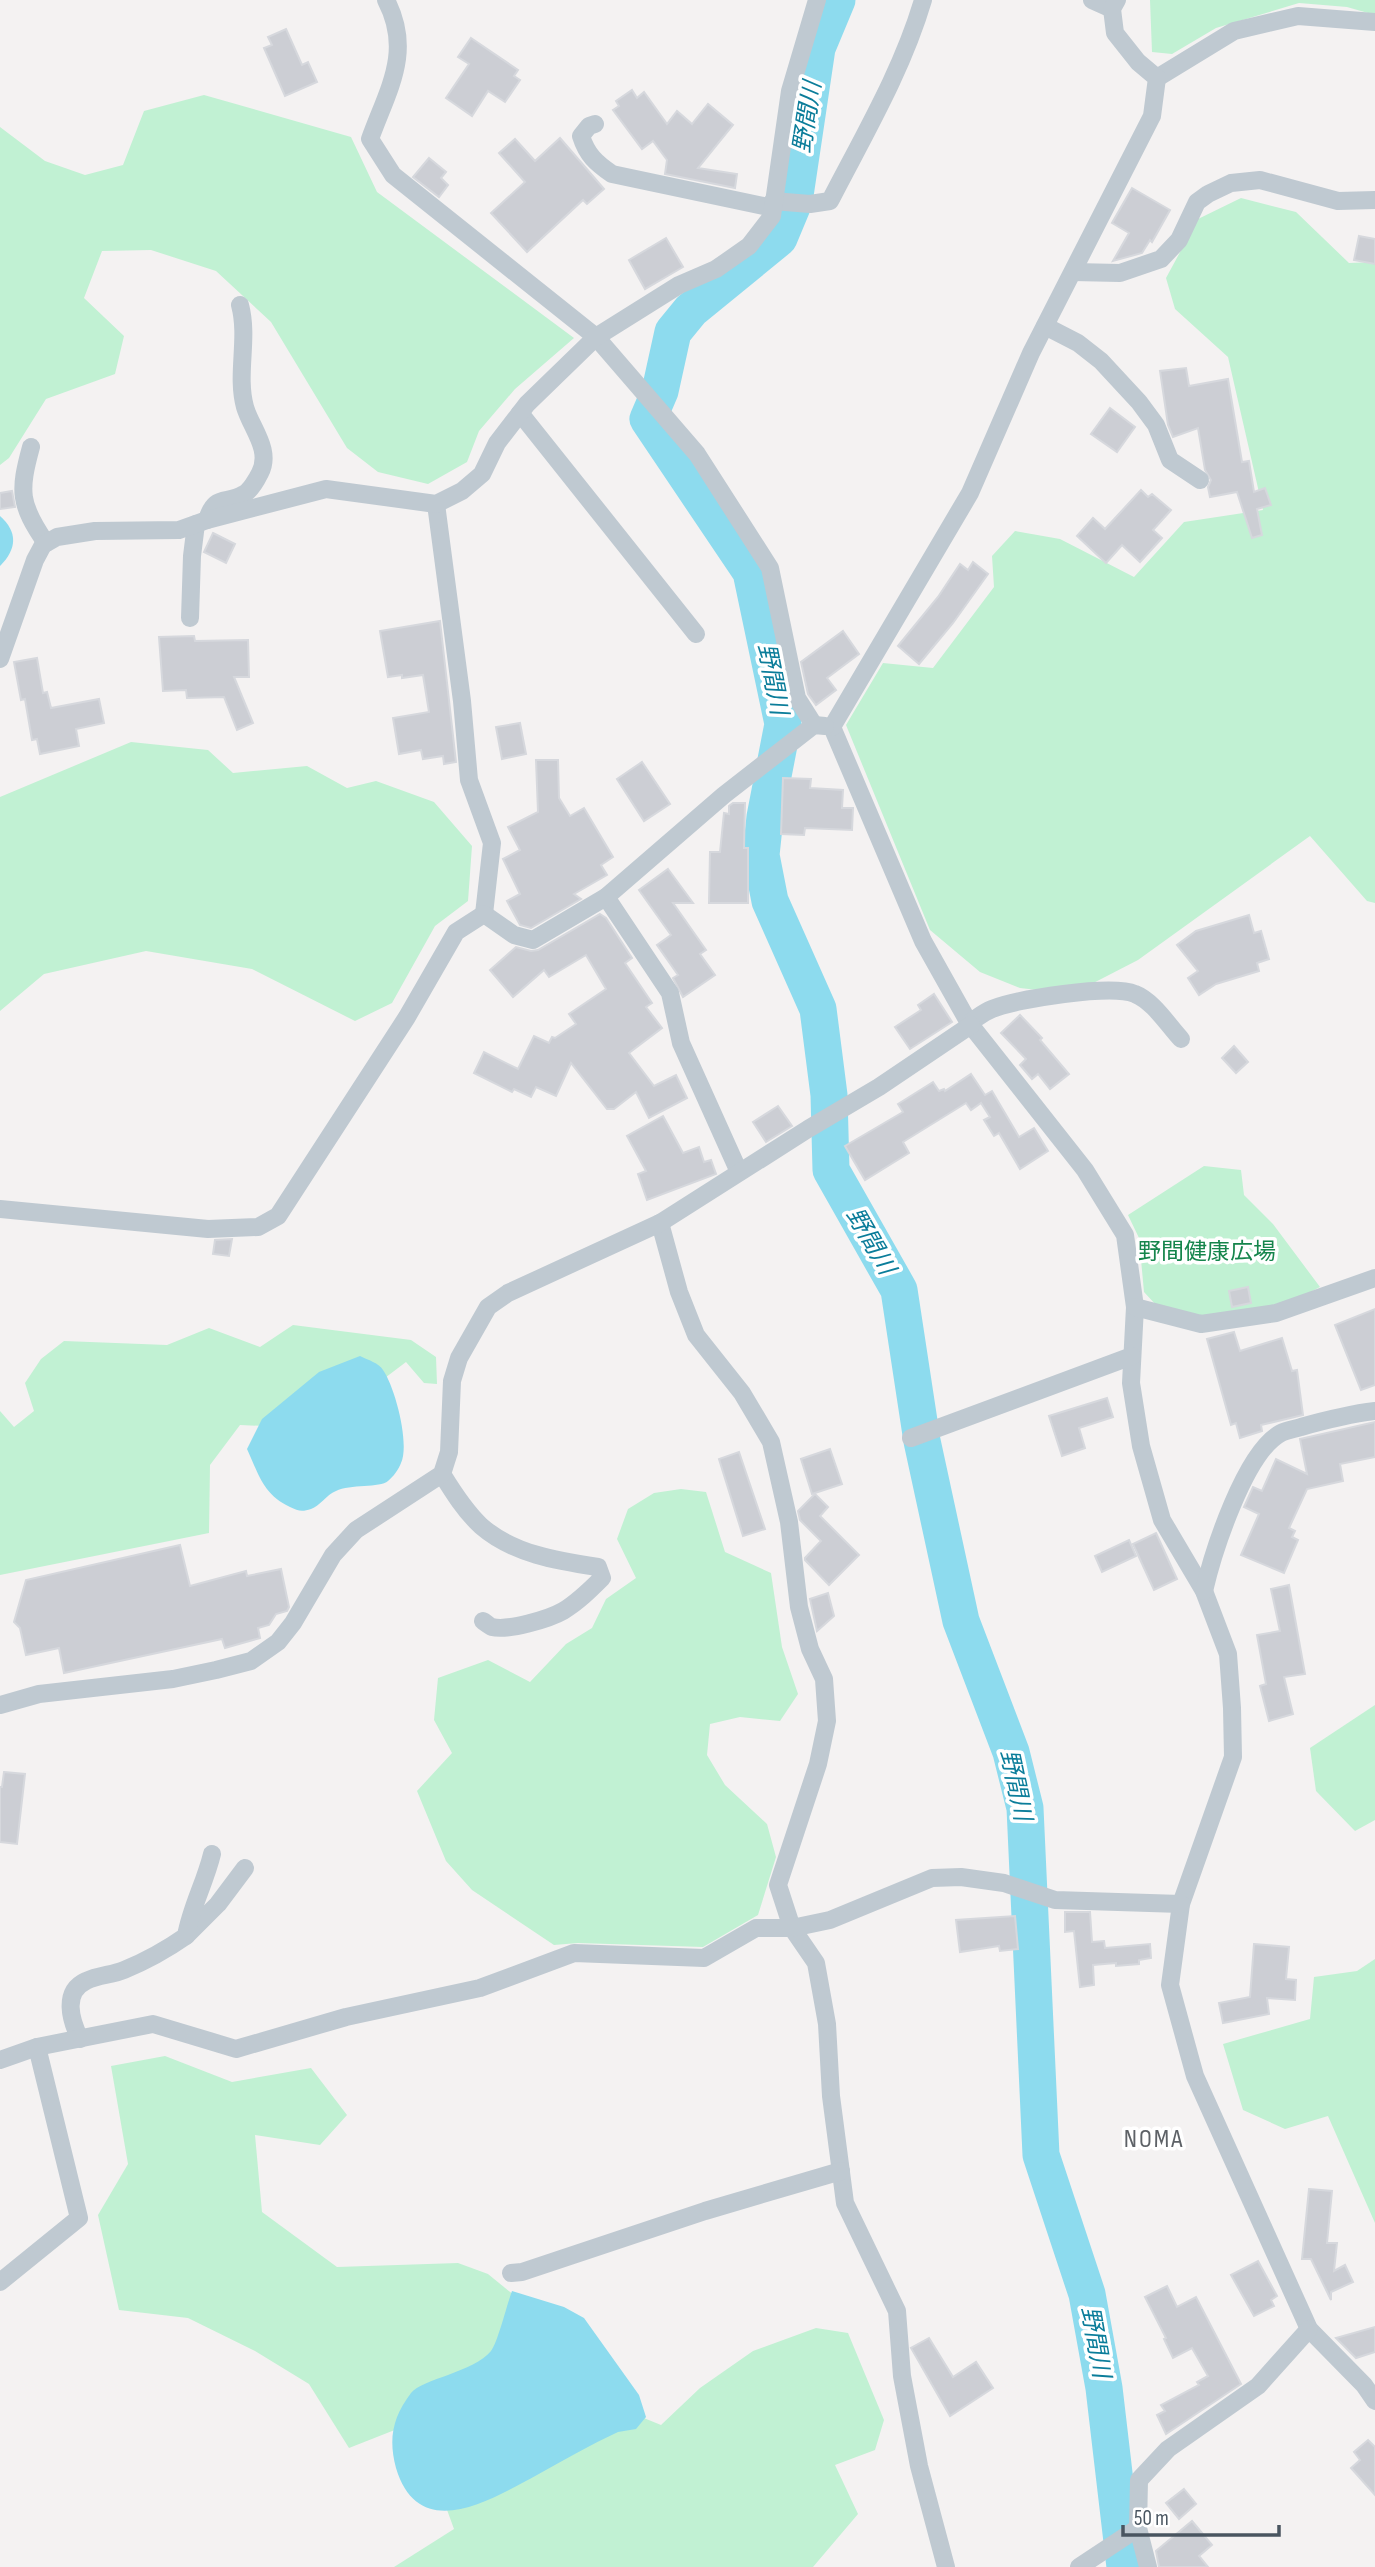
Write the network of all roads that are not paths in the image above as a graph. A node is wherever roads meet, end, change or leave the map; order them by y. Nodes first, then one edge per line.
1 (386, 0) edge
2 (817, 0) edge
3 (923, 0) edge
4 (1092, 0) edge
5 (1115, 5) edge
6 (1375, 23) edge
7 (1157, 78) junction
8 (595, 124) dead end
9 (1375, 200) edge
10 (773, 204) junction
11 (1073, 272) junction
12 (240, 305) dead end
13 (1045, 326) junction
14 (596, 337) junction
15 (520, 413) junction
16 (31, 447) dead end
17 (1200, 481) dead end
18 (436, 504) junction
19 (202, 522) junction
20 (46, 543) junction
21 (190, 618) dead end
22 (696, 634) dead end
23 (0, 659) edge
24 (823, 726) junction
25 (606, 897) junction
26 (484, 914) junction
27 (970, 1024) junction
28 (1181, 1039) dead end
29 (739, 1172) junction
30 (0, 1209) edge
31 (660, 1223) junction
32 (1375, 1278) edge
33 (1135, 1307) junction
34 (1132, 1356) junction
35 (1375, 1410) edge
36 (911, 1438) dead end
37 (442, 1474) junction
38 (1204, 1591) junction
39 (483, 1621) dead end
40 (0, 1705) edge
41 (212, 1854) dead end
42 (245, 1868) dead end
43 (1181, 1904) junction
44 (792, 1928) junction
45 (186, 1936) junction
46 (80, 2039) junction
47 (37, 2047) junction
48 (0, 2060) edge
49 (841, 2171) junction
50 (511, 2273) dead end
51 (0, 2282) edge
52 (1309, 2329) junction
53 (1375, 2401) edge
54 (1138, 2528) junction
55 (946, 2567) edge
56 (1079, 2567) edge
57 (1148, 2567) edge

1 - 14 street
2 - 10 street
3 - 10 street
4 - 5 street
5 - 7 street
6 - 7 street
7 - 11 street
8 - 10 street
9 - 11 street
10 - 14 street
11 - 13 street
12 - 19 street
13 - 17 street
13 - 24 street
14 - 15 street
14 - 24 street
15 - 18 street
15 - 22 street
16 - 20 street
18 - 19 street
18 - 26 street
19 - 20 street
19 - 21 street
20 - 23 street
24 - 25 street
24 - 27 street
25 - 26 street
25 - 29 street
26 - 30 street
27 - 28 street
27 - 29 street
27 - 33 street
29 - 31 street
31 - 37 street
31 - 44 street
32 - 33 street
33 - 34 street
34 - 36 street
34 - 38 street
35 - 38 street
37 - 39 street
37 - 40 street
38 - 43 street
41 - 45 street
42 - 45 street
43 - 44 street
43 - 52 street
44 - 46 street
44 - 49 street
45 - 46 street
46 - 47 street
47 - 48 street
47 - 51 street
49 - 50 street
49 - 55 street
52 - 53 street
52 - 54 street
54 - 56 street
54 - 57 street

